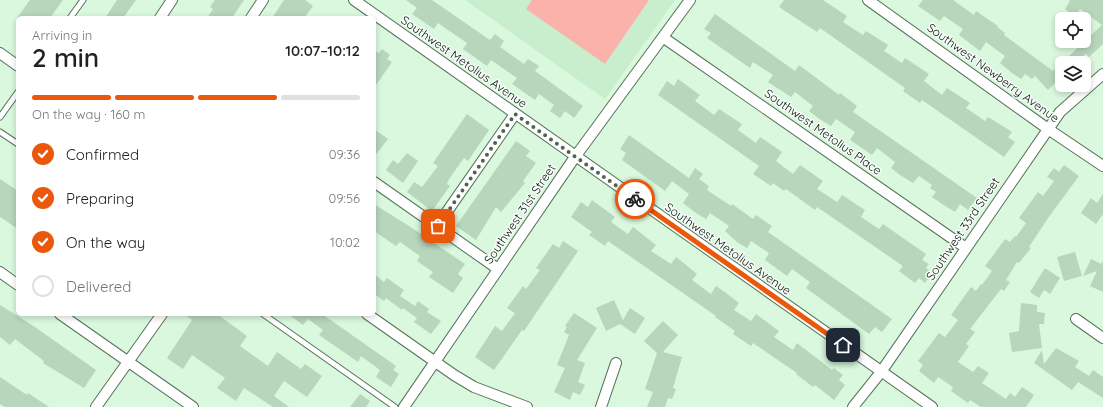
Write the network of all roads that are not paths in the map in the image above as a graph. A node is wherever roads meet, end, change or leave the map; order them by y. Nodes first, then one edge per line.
1 (83, 0) edge
2 (172, 0) edge
3 (263, 0) edge
4 (354, 0) edge
5 (690, 0) edge
6 (868, 0) edge
7 (71, 16) edge
8 (161, 16) edge
9 (252, 16) edge
10 (374, 16) edge
11 (376, 17) edge
12 (664, 38) junction
13 (0, 53) edge
14 (16, 65) edge
15 (1103, 74) edge
16 (16, 95) edge
17 (515, 114) junction
18 (0, 117) edge
19 (1048, 129) junction
20 (0, 132) edge
21 (16, 143) edge
22 (575, 157) junction
23 (1103, 166) edge
24 (376, 183) edge
25 (438, 226) junction
26 (966, 248) junction
27 (498, 270) junction
28 (0, 272) edge
29 (16, 284) edge
30 (63, 316) edge
31 (161, 316) edge
32 (267, 316) edge
33 (370, 316) edge
34 (1076, 320) dead end
35 (1103, 338) edge
36 (129, 361) junction
37 (435, 362) junction
38 (616, 363) dead end
39 (881, 372) junction
40 (96, 407) edge
41 (193, 407) edge
42 (395, 407) edge
43 (404, 407) edge
44 (527, 407) edge
45 (601, 407) edge
46 (853, 407) edge
47 (932, 407) edge

1 - 7 lane
2 - 8 street
3 - 9 street
4 - 10 street, Southwest Metolius Avenue
5 - 12 street, Southwest 31st Street
6 - 19 street, Southwest Newberry Avenue
11 - 17 street, Southwest Metolius Avenue
12 - 22 street, Southwest 31st Street
12 - 26 street, Southwest Metolius Place
13 - 14 street
15 - 19 street, Southwest 33rd Street
16 - 18 lane
17 - 22 street, Southwest Metolius Avenue
17 - 25 street
19 - 23 street, Southwest Newberry Avenue
19 - 26 street, Southwest 33rd Street
20 - 21 lane
22 - 27 street, Southwest 31st Street
22 - 39 street, Southwest Metolius Avenue
24 - 25 street
25 - 27 street
26 - 39 street, Southwest 33rd Street
27 - 37 street, Southwest 31st Street
28 - 29 street
30 - 36 street
31 - 36 street
32 - 42 lane
33 - 37 street
34 - 35 street
36 - 40 street
36 - 41 street
37 - 43 street, Southwest 31st Street
37 - 44 street
38 - 45 street
39 - 46 street, Southwest 33rd Street
39 - 47 street, Southwest Metolius Avenue

